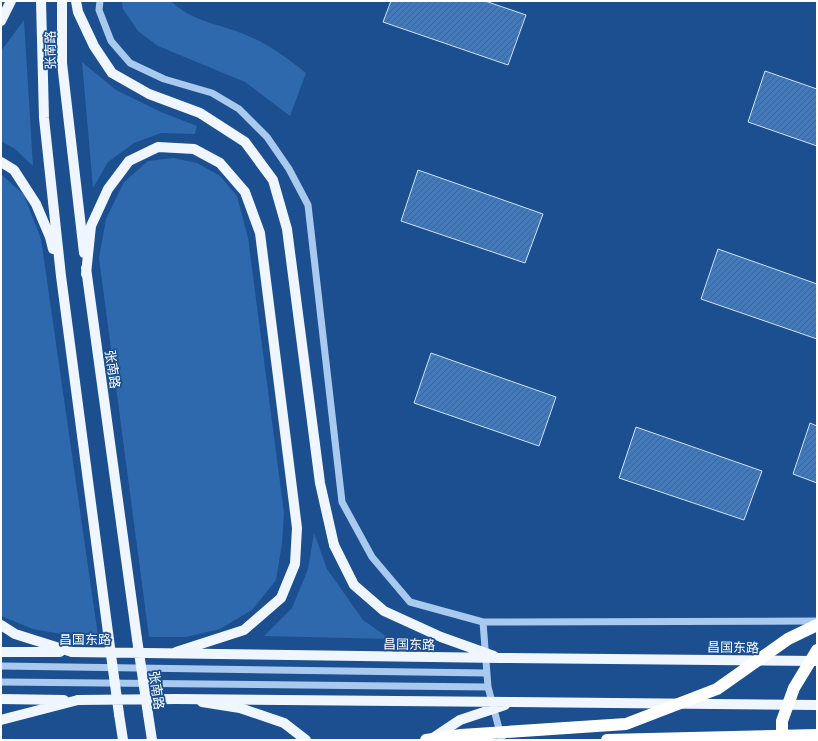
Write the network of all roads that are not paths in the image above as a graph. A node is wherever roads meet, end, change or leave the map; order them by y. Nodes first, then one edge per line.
1 (11, 1) edge
2 (41, 1) edge
3 (62, 1) edge
4 (76, 1) edge
5 (100, 1) edge
6 (1, 21) edge
7 (1, 162) edge
8 (86, 274) junction
9 (61, 276) junction
10 (817, 621) edge
11 (483, 622) junction
12 (1, 625) edge
13 (817, 625) edge
14 (817, 650) edge
15 (1, 652) edge
16 (72, 652) junction
17 (174, 653) junction
18 (501, 658) junction
19 (817, 661) edge
20 (1, 666) edge
21 (486, 673) junction
22 (1, 682) edge
23 (488, 687) junction
24 (1, 699) edge
25 (176, 699) junction
26 (78, 700) junction
27 (513, 702) junction
28 (817, 705) edge
29 (1, 720) edge
30 (817, 735) edge
31 (123, 740) edge
32 (152, 740) edge
33 (306, 740) edge
34 (426, 740) edge
35 (431, 740) edge
36 (502, 740) edge
37 (607, 740) edge
38 (782, 740) edge

1 - 6 main road
2 - 9 main road, 张南路
3 - 8 main road, 张南路
4 - 18 main road, bridge
5 - 11 lane
7 - 9 main road
8 - 17 main road
8 - 32 main road, 张南路, bridge
9 - 31 main road, 张南路, bridge
10 - 11 lane
11 - 21 lane
12 - 16 main road
13 - 34 highway, bridge
14 - 38 highway, bridge
15 - 16 main road, 昌国东路
16 - 17 main road, 昌国东路, bridge
17 - 18 main road, 昌国东路, bridge
18 - 19 main road, 昌国东路, bridge
20 - 21 lane
21 - 23 lane
22 - 23 lane
23 - 36 lane
24 - 26 main road
25 - 26 main road, bridge
25 - 27 main road, bridge
25 - 33 main road, bridge
26 - 29 main road
27 - 28 main road, bridge
27 - 35 main road, bridge
30 - 37 highway

